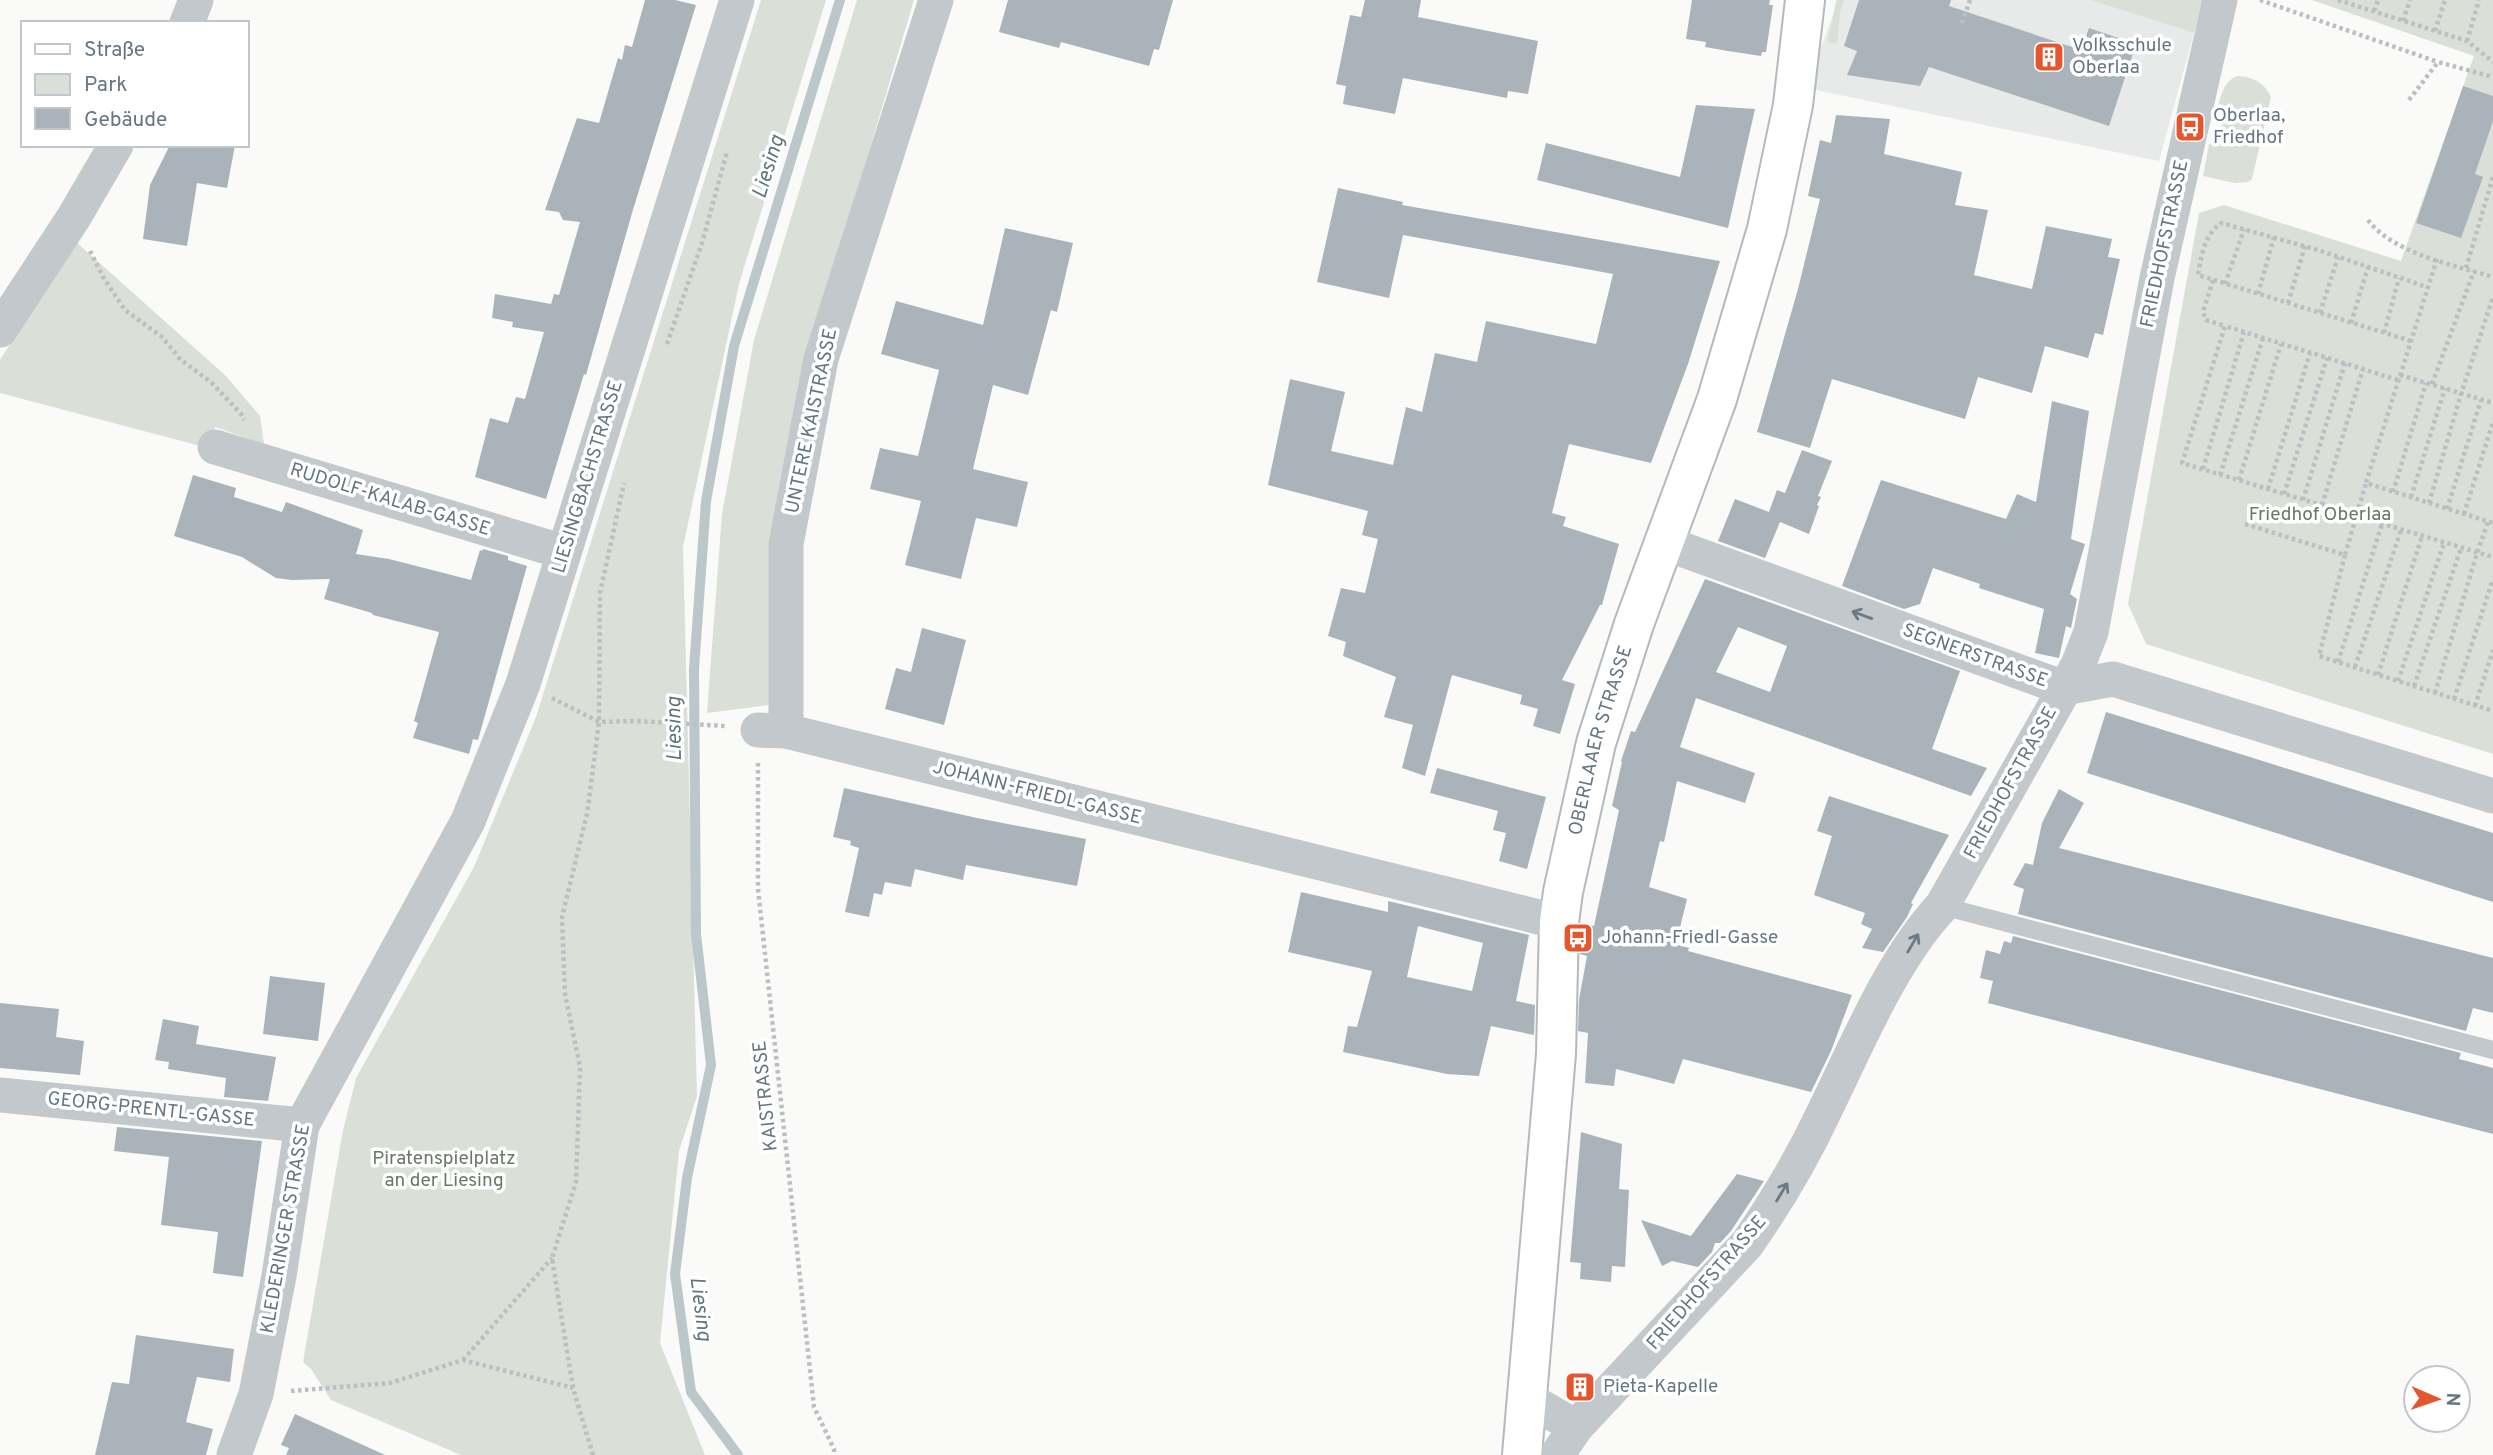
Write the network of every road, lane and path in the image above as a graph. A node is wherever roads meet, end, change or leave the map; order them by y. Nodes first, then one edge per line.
1 (196, 0) edge
2 (737, 0) edge
3 (936, 0) edge
4 (1805, 0) edge
5 (1826, 0) edge
6 (1970, 0) edge
7 (2220, 0) edge
8 (2260, 0) edge
9 (2341, 0) edge
10 (2378, 0) edge
11 (2410, 0) edge
12 (2445, 0) edge
13 (2479, 0) edge
14 (2374, 11) junction
15 (188, 21) edge
16 (2403, 21) junction
17 (1962, 23) dead end
18 (2435, 31) junction
19 (2467, 41) junction
20 (2438, 62) junction
21 (2493, 62) edge
22 (2493, 77) edge
23 (2409, 100) dead end
24 (1793, 106) junction
25 (731, 141) dead end
26 (115, 147) edge
27 (2493, 177) edge
28 (74, 217) junction
29 (2368, 220) dead end
30 (2244, 229) junction
31 (2274, 237) junction
32 (2305, 246) junction
33 (2338, 257) junction
34 (2437, 259) junction
35 (2368, 267) junction
36 (2466, 268) junction
37 (2474, 271) junction
38 (2493, 277) edge
39 (2399, 278) junction
40 (2213, 280) junction
41 (2225, 284) junction
42 (2427, 288) junction
43 (2258, 293) junction
44 (2493, 297) edge
45 (2288, 303) junction
46 (2320, 313) junction
47 (2351, 323) junction
48 (2225, 326) junction
49 (0, 330) edge
50 (2244, 332) junction
51 (2384, 333) junction
52 (2263, 338) junction
53 (2411, 341) junction
54 (2281, 344) junction
55 (666, 348) dead end
56 (2310, 353) junction
57 (2328, 358) junction
58 (2345, 363) junction
59 (2363, 369) junction
60 (2399, 377) junction
61 (2426, 383) junction
62 (2432, 384) junction
63 (2445, 388) junction
64 (2461, 394) junction
65 (2481, 400) junction
66 (2492, 401) edge
67 (2493, 422) edge
68 (215, 447) dead end
69 (265, 462) junction
70 (2203, 469) junction
71 (2220, 475) junction
72 (625, 479) dead end
73 (2238, 480) junction
74 (2366, 483) junction
75 (2268, 489) junction
76 (2393, 492) junction
77 (2284, 495) junction
78 (2411, 497) junction
79 (2303, 500) junction
80 (2429, 503) junction
81 (2322, 506) junction
82 (2447, 509) junction
83 (2464, 514) junction
84 (2356, 516) junction
85 (2492, 522) edge
86 (2245, 524) dead end
87 (2382, 524) junction
88 (2401, 530) junction
89 (2422, 536) junction
90 (1662, 542) junction
91 (2444, 543) junction
92 (2461, 548) junction
93 (564, 552) junction
94 (2477, 553) junction
95 (2345, 555) junction
96 (2493, 558) edge
97 (2493, 579) edge
98 (2493, 650) edge
99 (2338, 662) junction
100 (2355, 667) junction
101 (2378, 674) junction
102 (2398, 681) junction
103 (523, 684) junction
104 (2414, 686) junction
105 (2064, 688) junction
106 (2435, 693) junction
107 (2454, 699) junction
108 (2475, 706) junction
109 (2493, 711) edge
110 (599, 722) junction
111 (757, 729) junction
112 (2493, 796) edge
113 (1942, 906) junction
114 (1559, 922) junction
115 (403, 940) joint
116 (2493, 1050) edge
117 (0, 1095) edge
118 (302, 1125) junction
119 (552, 1258) junction
120 (463, 1360) junction
121 (573, 1388) junction
122 (256, 1395) junction
123 (1528, 1399) junction
124 (1576, 1427) junction
125 (234, 1455) edge
126 (593, 1455) edge
127 (834, 1455) edge
128 (1522, 1455) edge
129 (1556, 1455) edge

1 - 15 street
2 - 93 street, LIESINGBACHSTRASSE
3 - 111 street, UNTERE KAISTRASSE
4 - 24 main road
5 - 24 main road
6 - 17 path
7 - 105 street, FRIEDHOFSTRASSE
8 - 20 path
9 - 14 path
10 - 14 path
11 - 16 path
12 - 18 path
13 - 19 path
14 - 16 path
16 - 18 path
18 - 19 path
19 - 21 path
20 - 22 path
20 - 23 path
24 - 90 main road, OBERLAAER STRASSE
25 - 55 path
26 - 28 street
27 - 36 path
28 - 49 street
28 - 69 path
29 - 34 path
30 - 31 path
30 - 40 path
30 - 41 path
31 - 32 path
31 - 43 path
32 - 33 path
32 - 45 path
33 - 35 path
33 - 46 path
34 - 36 path
34 - 42 path
35 - 39 path
35 - 47 path
36 - 37 path
37 - 38 path
37 - 62 path
39 - 42 path
39 - 51 path
40 - 41 path
40 - 48 path
41 - 43 path
42 - 53 path
43 - 45 path
44 - 64 path
45 - 46 path
46 - 47 path
47 - 51 path
48 - 50 path
48 - 70 path
50 - 52 path
50 - 70 path
51 - 53 path
52 - 54 path
52 - 71 path
53 - 60 path
54 - 56 path
54 - 73 path
56 - 57 path
56 - 75 path
57 - 58 path
57 - 77 path
58 - 59 path
58 - 79 path
59 - 60 path
59 - 81 path
60 - 61 path
60 - 74 path
61 - 62 path
61 - 76 path
62 - 63 path
63 - 64 path
63 - 78 path
64 - 65 path
64 - 80 path
65 - 66 path
65 - 82 path
67 - 83 path
68 - 69 street, RUDOLF-KALAB-GASSE
69 - 93 street, RUDOLF-KALAB-GASSE
70 - 71 path
71 - 73 path
72 - 110 path
73 - 75 path
74 - 76 path
74 - 84 path
75 - 77 path
76 - 78 path
77 - 79 path
78 - 80 path
79 - 81 path
80 - 82 path
81 - 84 path
82 - 83 path
83 - 85 path
84 - 87 path
84 - 95 path
85 - 94 path
86 - 95 path
87 - 88 path
87 - 99 path
88 - 89 path
88 - 100 path
89 - 91 path
89 - 101 path
105 -> 90 street, SEGNERSTRASSE
90 - 114 main road, OBERLAAER STRASSE
91 - 92 path
91 - 102 path
92 - 94 path
92 - 104 path
93 - 103 street, LIESINGBACHSTRASSE
94 - 96 path
94 - 106 path
95 - 99 path
97 - 107 path
98 - 108 path
99 - 100 path
100 - 101 path
101 - 102 path
102 - 104 path
103 - 110 path
103 - 115 street, LIESINGBACHSTRASSE
104 - 106 path
105 - 112 street, SEGNERSTRASSE
105 - 113 street, FRIEDHOFSTRASSE
106 - 107 path
107 - 108 path
108 - 109 path
110 - 111 path
110 - 119 path
111 - 114 street, JOHANN-FRIEDL-GASSE
111 - 127 path, KAISTRASSE
113 - 116 lane
124 -> 113 street, FRIEDHOFSTRASSE
114 - 123 main road, OBERLAAER STRASSE
115 - 118 street, KLEDERINGER STRASSE
117 - 118 street, GEORG-PRENTL-GASSE
118 - 122 street, KLEDERINGER STRASSE
119 - 120 path
119 - 121 path
120 - 121 path
120 - 122 path
121 - 126 path
122 - 125 street, KLEDERINGER STRASSE
123 - 124 street
123 - 128 main road, OBERLAAER STRASSE
124 - 129 street, FRIEDHOFSTRASSE

